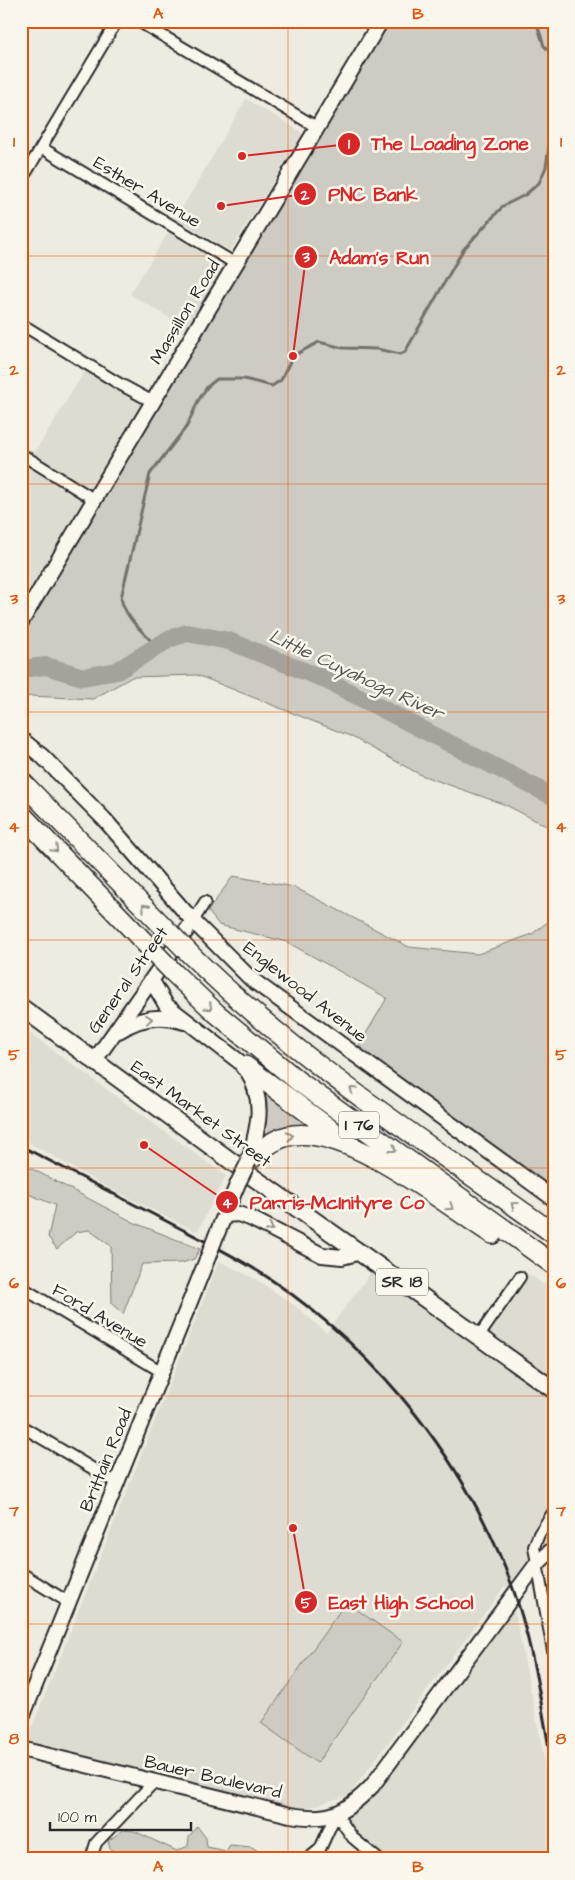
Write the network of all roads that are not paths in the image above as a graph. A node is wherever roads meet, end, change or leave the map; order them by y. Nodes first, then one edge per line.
1 (117, 21) edge
2 (138, 21) edge
3 (381, 21) edge
4 (318, 128) junction
5 (42, 148) junction
6 (21, 181) edge
7 (236, 264) junction
8 (21, 324) edge
9 (153, 402) junction
10 (21, 454) edge
11 (95, 500) junction
12 (26, 603) edge
13 (21, 622) edge
14 (21, 739) edge
15 (21, 781) edge
16 (21, 814) edge
17 (205, 902) dead end
18 (193, 921) junction
19 (152, 981) junction
20 (21, 1007) edge
21 (187, 1024) junction
22 (114, 1034) junction
23 (95, 1060) junction
24 (245, 1066) junction
25 (356, 1148) junction
26 (249, 1161) junction
27 (554, 1199) edge
28 (225, 1215) junction
29 (554, 1234) edge
30 (361, 1252) junction
31 (554, 1265) edge
32 (554, 1274) edge
33 (520, 1277) dead end
34 (21, 1287) edge
35 (479, 1336) junction
36 (162, 1372) junction
37 (554, 1390) edge
38 (21, 1426) edge
39 (117, 1483) junction
40 (554, 1511) edge
41 (554, 1548) edge
42 (536, 1565) junction
43 (21, 1573) edge
44 (68, 1602) junction
45 (554, 1656) edge
46 (21, 1718) edge
47 (21, 1749) edge
48 (154, 1782) junction
49 (336, 1814) junction
50 (91, 1859) edge
51 (308, 1859) edge
52 (378, 1859) edge

1 - 5 street
2 - 4 street
3 - 4 main road, Massillon Road
4 - 7 main road, Massillon Road
5 - 6 street
5 - 7 street, Esther Avenue
7 - 9 main road, Massillon Road
8 - 9 street
9 - 11 main road, Massillon Road
10 - 11 street
11 - 12 main road, Massillon Road
12 - 13 main road, Massillon Road
14 - 18 main road, Englewood Avenue
29 -> 15 highway, I 76, bridge
16 -> 31 highway, I 76, bridge
17 - 18 street
18 - 19 main road, General Street
18 - 27 main road, Englewood Avenue
19 - 21 main road, Brittain Road
19 - 22 main road, General Street
20 - 23 main road, East Market Street / SR 18
22 -> 21 main road
21 - 24 main road, Brittain Road
22 - 23 main road, General Street
23 - 30 main road, East Market Street / SR 18
24 - 25 highway
24 - 26 main road, Brittain Road
26 -> 25 highway
25 -> 32 highway
26 - 28 main road, Brittain Road, bridge
28 -> 30 main road
28 - 36 main road, Brittain Road, bridge
30 - 35 main road, East Market Street / SR 18
33 - 35 street
34 - 36 street, Ford Avenue
35 - 37 main road, East Market Street / SR 18
36 - 39 main road, Brittain Road
38 - 39 street
39 - 44 main road, Brittain Road
40 - 42 street
41 - 42 main road
42 - 45 street
42 - 49 main road
43 - 44 street
44 - 46 main road, Brittain Road
47 - 48 main road, Bauer Boulevard
48 - 49 main road, Bauer Boulevard
48 - 50 street
49 - 51 street
49 - 52 street

